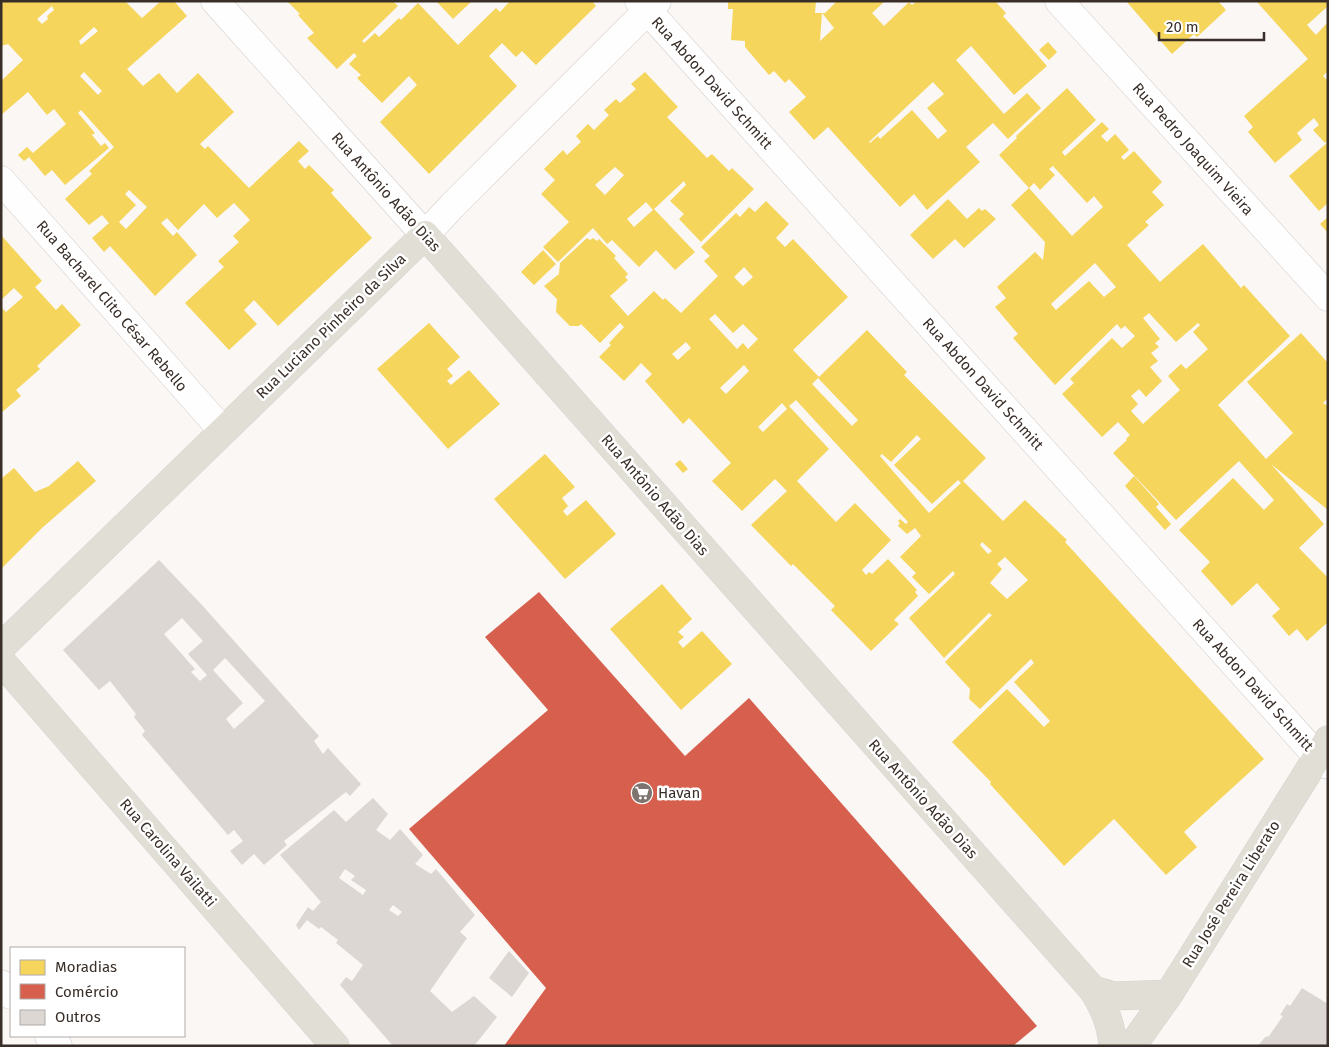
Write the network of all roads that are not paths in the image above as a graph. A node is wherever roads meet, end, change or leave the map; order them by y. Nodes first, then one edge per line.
1 (215, 1) edge
2 (1059, 1) edge
3 (648, 4) edge
4 (1, 180) edge
5 (425, 235) junction
6 (1328, 297) edge
7 (223, 431) junction
8 (1, 647) edge
9 (1, 660) edge
10 (1324, 754) edge
11 (1, 984) edge
12 (1093, 990) junction
13 (10, 994) edge
14 (1169, 994) junction
15 (49, 1037) edge
16 (1129, 1045) edge
17 (58, 1046) edge
18 (335, 1046) edge

1 - 5 street, Rua Antônio Adão Dias
2 - 6 street, Rua Pedro Joaquim Vieira
3 - 5 street, Rua Luciano Pinheiro da Silva
3 - 10 street, Rua Abdon David Schmitt
4 - 7 street, Rua Bacharel Clito César Rebello
5 - 7 main road, Rua Luciano Pinheiro da Silva
5 - 12 main road, Rua Antônio Adão Dias
7 - 8 main road, Rua Luciano Pinheiro da Silva
9 - 18 main road, Rua Carolina Vailatti
10 - 14 main road, Rua José Pereira Liberato
11 - 13 street
12 - 14 main road
12 - 16 main road, Rua Antônio Adão Dias
14 - 16 main road, Rua José Pereira Liberato
15 - 17 street

